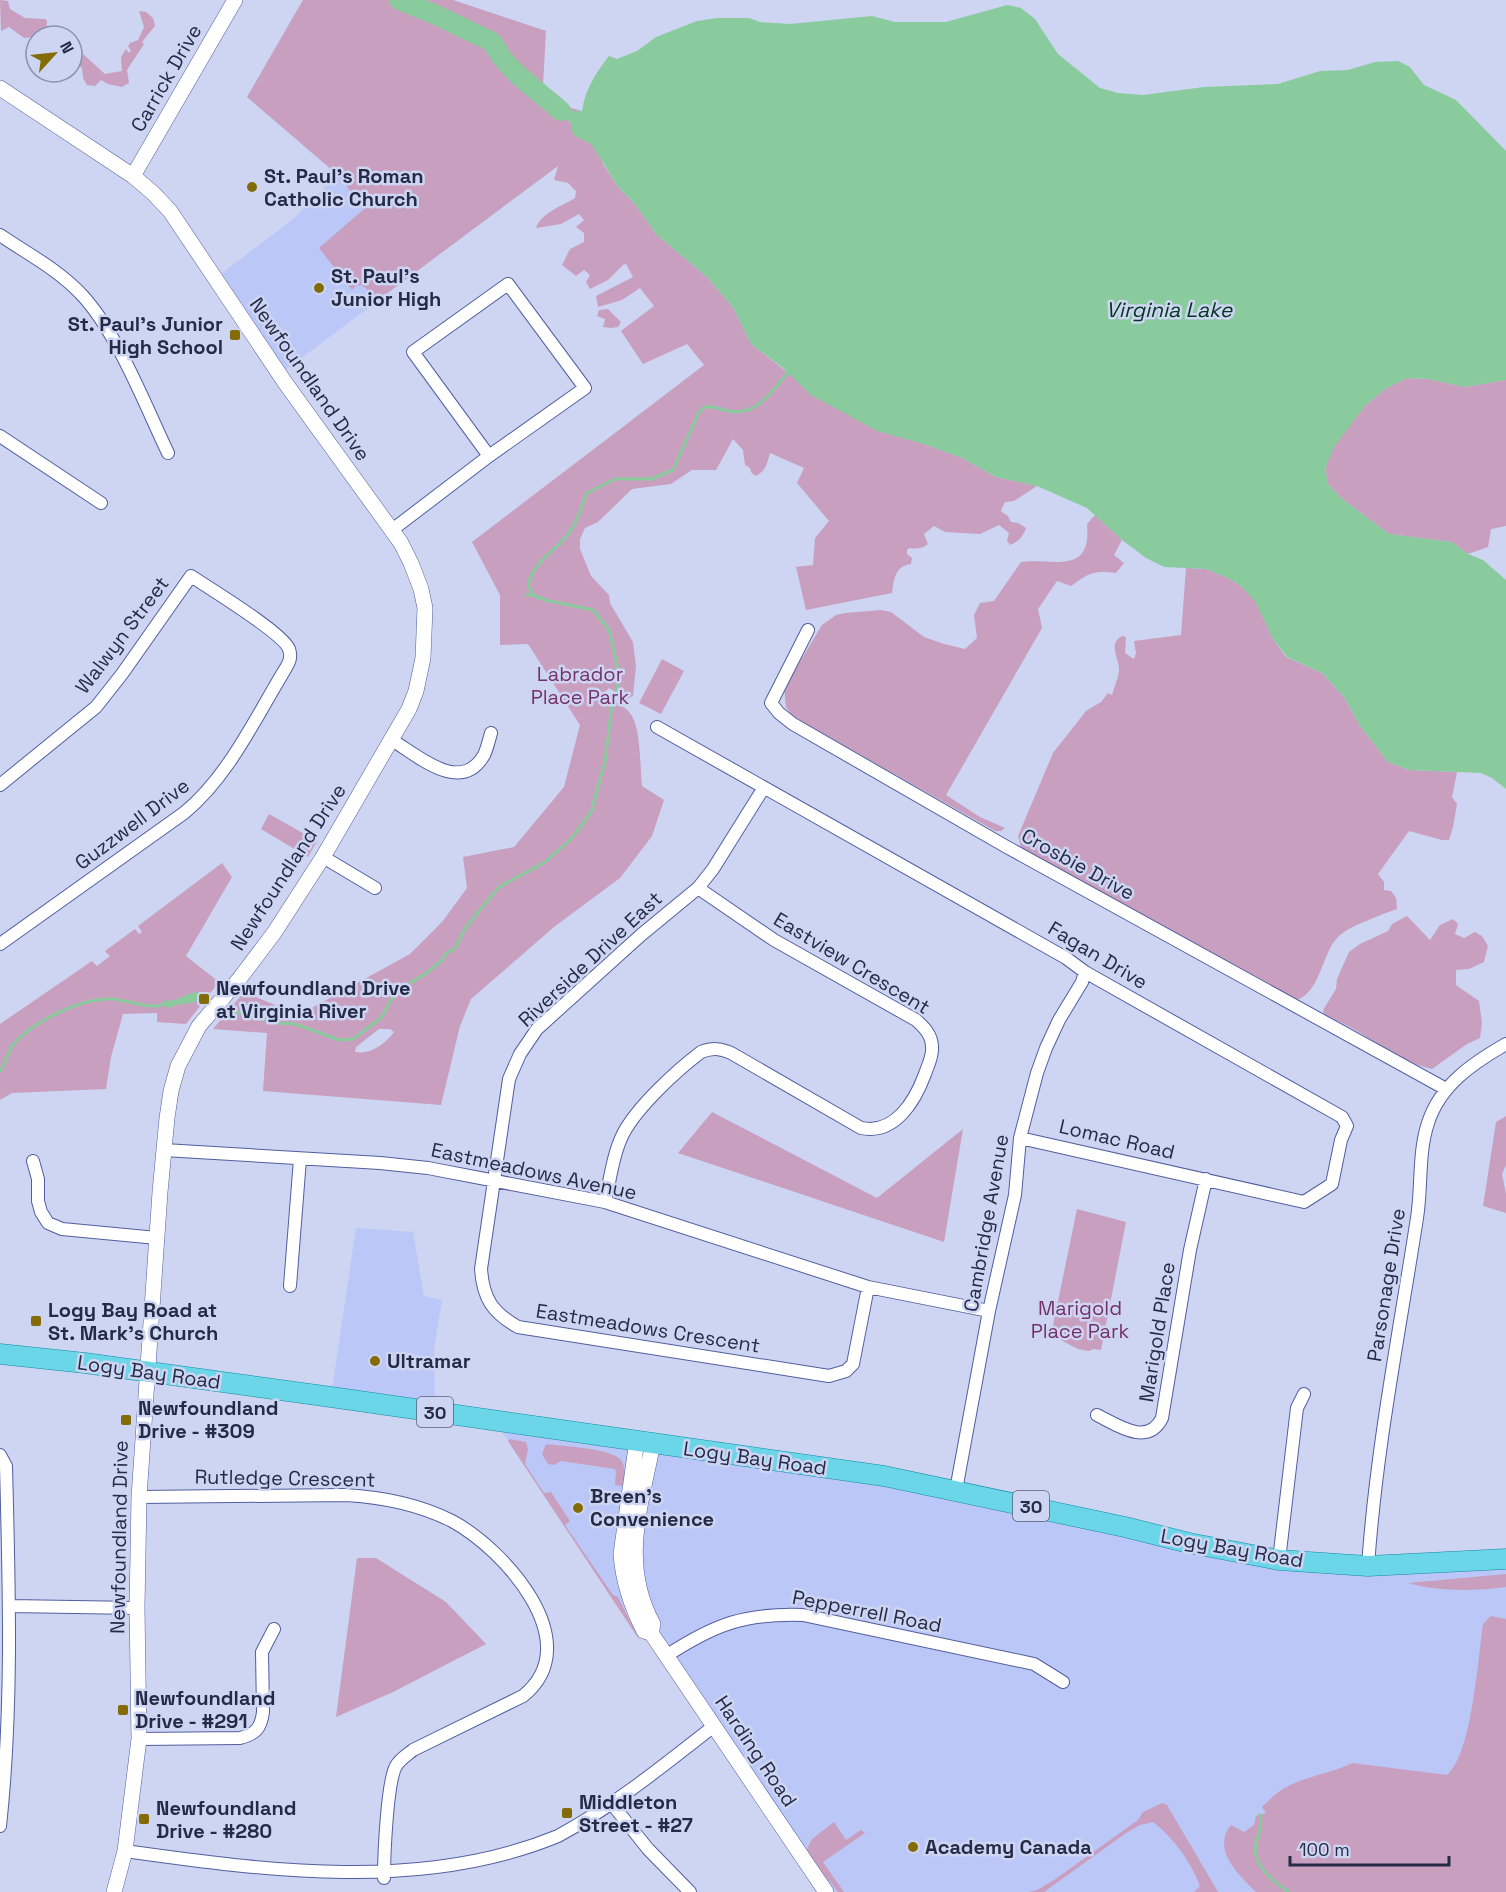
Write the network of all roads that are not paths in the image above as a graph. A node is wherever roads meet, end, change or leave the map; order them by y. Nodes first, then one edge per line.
1 (235, 0) edge
2 (0, 88) edge
3 (133, 176) junction
4 (0, 235) edge
5 (0, 436) edge
6 (168, 453) dead end
7 (489, 456) junction
8 (101, 503) dead end
9 (392, 530) junction
10 (808, 630) dead end
11 (288, 647) joint
12 (657, 727) dead end
13 (491, 733) dead end
14 (392, 740) junction
15 (0, 785) edge
16 (763, 789) junction
17 (323, 857) junction
18 (375, 888) dead end
19 (698, 888) junction
20 (0, 944) edge
21 (1085, 972) junction
22 (1506, 1044) edge
23 (1446, 1089) junction
24 (1020, 1138) junction
25 (164, 1150) junction
26 (300, 1159) junction
27 (33, 1161) dead end
28 (1206, 1179) junction
29 (494, 1181) junction
30 (605, 1202) junction
31 (157, 1238) junction
32 (291, 1286) dead end
33 (868, 1287) junction
34 (989, 1311) junction
35 (0, 1354) edge
36 (146, 1372) junction
37 (1304, 1394) dead end
38 (1097, 1416) dead end
39 (645, 1442) junction
40 (0, 1455) edge
41 (956, 1490) junction
42 (139, 1497) junction
43 (1506, 1555) edge
44 (1279, 1560) junction
45 (1368, 1566) junction
46 (10, 1606) junction
47 (137, 1608) junction
48 (274, 1629) dead end
49 (666, 1656) junction
50 (1063, 1682) dead end
51 (714, 1726) junction
52 (139, 1739) junction
53 (612, 1804) junction
54 (0, 1826) edge
55 (125, 1851) junction
56 (384, 1878) junction
57 (114, 1892) edge
58 (690, 1892) edge
59 (826, 1892) edge

1 - 3 street, Carrick Drive
2 - 3 street, Newfoundland Drive
3 - 9 street, Newfoundland Drive
4 - 6 street
5 - 8 street
7 - 7 street
7 - 9 street
9 - 14 street, Newfoundland Drive
10 - 23 street, Crosbie Drive
11 - 15 street, Walwyn Street
11 - 20 street, Guzzwell Drive
12 - 16 street, Fagan Drive
13 - 14 street
14 - 17 street, Newfoundland Drive
16 - 19 street, Riverside Drive East
16 - 21 street, Fagan Drive
17 - 18 street
17 - 25 street, Newfoundland Drive
19 - 29 street, Riverside Drive East
19 - 30 street, Eastview Crescent
21 - 24 street, Cambridge Avenue
21 - 28 street, Fagan Drive
22 - 23 street, Parsonage Drive
23 - 45 street, Parsonage Drive
24 - 28 street, Lomac Road
24 - 34 street, Cambridge Avenue
25 - 26 street, Eastmeadows Avenue
25 - 31 street, Newfoundland Drive
26 - 29 street, Eastmeadows Avenue
26 - 32 street
27 - 31 street
28 - 38 street, Marigold Place
29 - 30 street, Eastmeadows Avenue
29 - 33 street, Eastmeadows Crescent
30 - 33 street, Eastmeadows Avenue
31 - 36 street, Newfoundland Drive
33 - 34 street, Eastmeadows Avenue
34 - 41 street, Cambridge Avenue
35 - 36 main road, Logy Bay Road / 30
36 - 39 main road, Logy Bay Road / 30
36 - 42 street, Newfoundland Drive
37 - 44 street
39 - 41 main road, Logy Bay Road / 30
39 - 49 street, Harding Road
40 - 46 street
41 - 44 main road, Logy Bay Road / 30
42 - 47 street, Newfoundland Drive
42 - 56 street, Rutledge Crescent
43 - 45 main road, Logy Bay Road / 30
44 - 45 main road, Logy Bay Road / 30
46 - 47 street
46 - 54 street
47 - 52 street, Newfoundland Drive
48 - 52 street
49 - 50 street, Pepperrell Road
49 - 51 street, Harding Road
51 - 53 street
51 - 59 street, Harding Road
52 - 55 street, Newfoundland Drive
53 - 56 street
53 - 58 street
55 - 56 street
55 - 57 street, Newfoundland Drive

